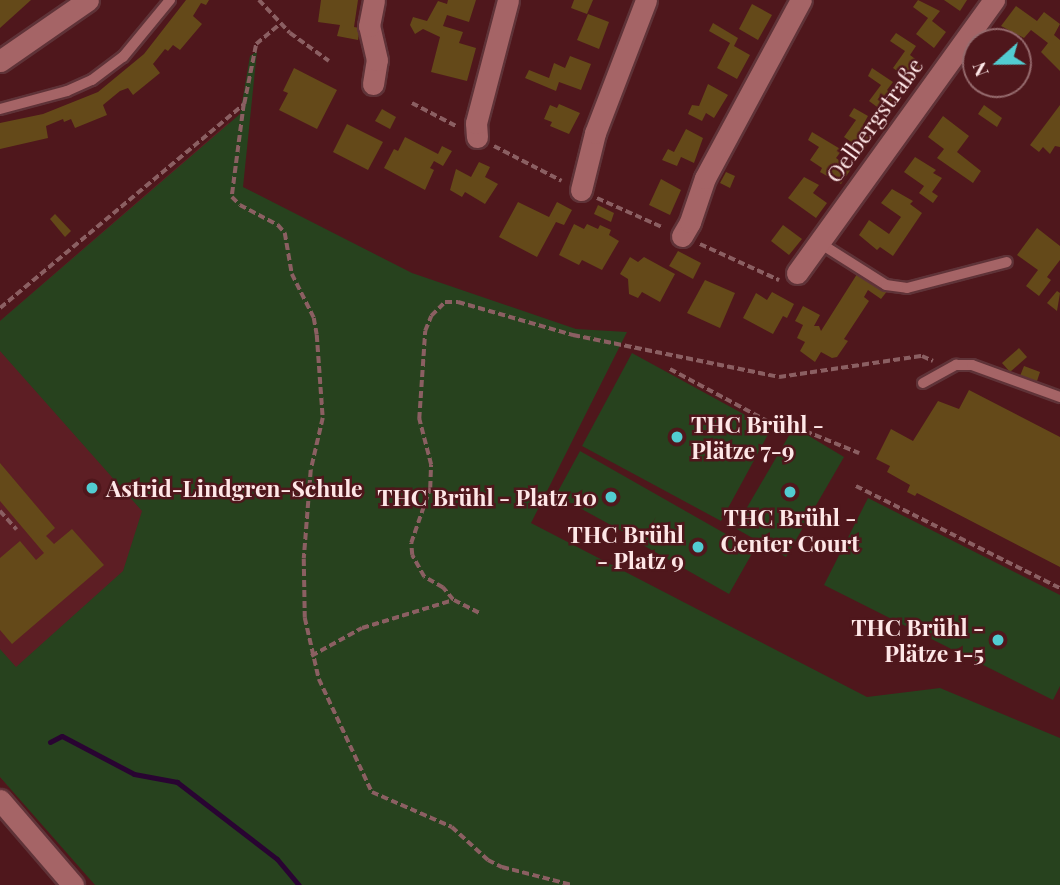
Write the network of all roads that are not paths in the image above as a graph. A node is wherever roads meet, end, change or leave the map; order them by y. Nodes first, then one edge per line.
1 (88, 0) edge
2 (170, 0) edge
3 (374, 0) edge
4 (508, 0) edge
5 (646, 0) edge
6 (801, 0) edge
7 (994, 0) edge
8 (0, 61) edge
9 (373, 84) dead end
10 (0, 109) edge
11 (478, 137) dead end
12 (581, 190) dead end
13 (682, 236) road end
14 (818, 242) junction
15 (1007, 262) dead end
16 (797, 272) road end
17 (923, 383) dead end
18 (1060, 397) edge
19 (0, 800) edge
20 (73, 885) edge

1 - 8 street
2 - 10 lane
3 - 9 street
4 - 11 street
5 - 12 street
6 - 13 street
7 - 14 street, Oelbergstraße
14 - 15 lane
14 - 16 street, Oelbergstraße
17 - 18 lane
19 - 20 street

